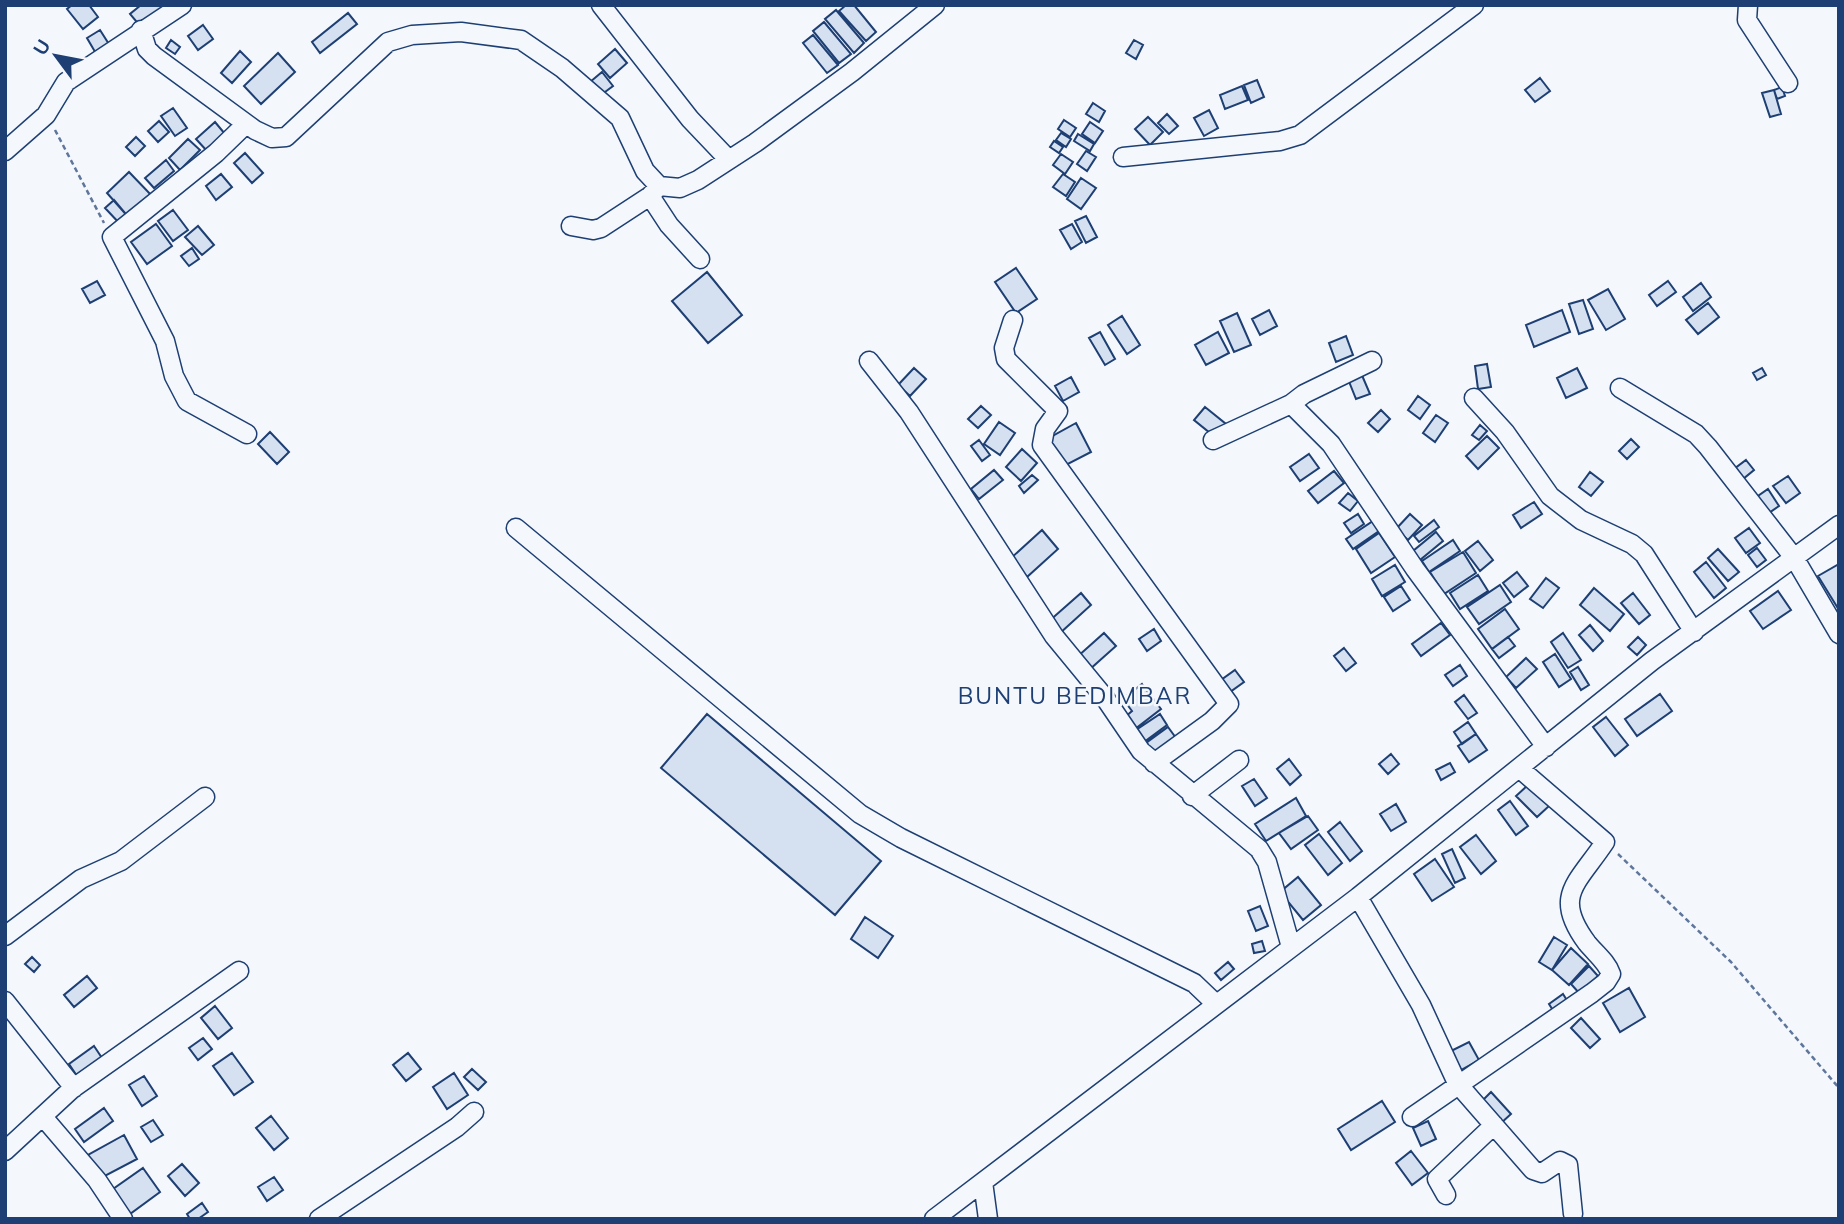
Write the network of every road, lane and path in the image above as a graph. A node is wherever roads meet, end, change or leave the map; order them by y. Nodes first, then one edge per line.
1 (182, 5) edge
2 (601, 5) edge
3 (1474, 5) edge
4 (1748, 5) edge
5 (929, 7) edge
6 (141, 30) junction
7 (1788, 83) dead end
8 (43, 118) junction
9 (246, 124) junction
10 (5, 151) edge
11 (1123, 157) dead end
12 (729, 160) junction
13 (654, 191) junction
14 (571, 226) dead end
15 (112, 237) junction
16 (700, 258) dead end
17 (1013, 320) dead end
18 (869, 361) dead end
19 (1372, 361) dead end
20 (1620, 388) dead end
21 (1474, 398) dead end
22 (1291, 404) junction
23 (247, 434) dead end
24 (1213, 440) dead end
25 (1839, 525) edge
26 (516, 528) dead end
27 (1795, 559) junction
28 (1694, 632) junction
29 (1839, 634) edge
30 (1546, 747) junction
31 (1239, 760) dead end
32 (1154, 763) junction
33 (1520, 768) junction
34 (1192, 796) junction
35 (205, 797) dead end
36 (1605, 842) junction
37 (1358, 897) junction
38 (5, 936) edge
39 (1291, 947) junction
40 (239, 971) dead end
41 (5, 1001) edge
42 (1216, 1004) junction
43 (1457, 1083) junction
44 (74, 1088) junction
45 (1839, 1088) edge
46 (474, 1112) dead end
47 (1412, 1117) dead end
48 (44, 1118) junction
49 (1494, 1125) junction
50 (5, 1151) edge
51 (974, 1189) junction
52 (1446, 1195) dead end
53 (1573, 1214) dead end
54 (118, 1217) edge
55 (318, 1219) edge
56 (934, 1219) edge
57 (988, 1219) edge

1 - 6 street
2 - 12 street
3 - 11 street
4 - 7 street
5 - 12 street
6 - 8 street
6 - 9 street
8 - 10 street
8 - 15 path
9 - 13 street
9 - 15 street
12 - 13 street
13 - 14 street
13 - 16 street
15 - 23 street
17 - 32 street
18 - 32 street
19 - 22 street
20 - 27 street
21 - 28 street
22 - 24 street
22 - 30 street
25 - 27 street
26 - 42 street
27 - 28 street
27 - 29 street
28 - 30 street
30 - 33 street
31 - 34 street
32 - 34 street
33 - 36 street
33 - 37 street
34 - 39 street
35 - 38 street
36 - 43 street
36 - 45 path
37 - 39 street
37 - 43 street
39 - 42 street
40 - 44 street
41 - 44 street
42 - 51 street
43 - 47 street
43 - 49 street
44 - 48 street
46 - 55 street
48 - 50 street
48 - 54 street
49 - 52 street
49 - 53 street
51 - 56 street
51 - 57 street

